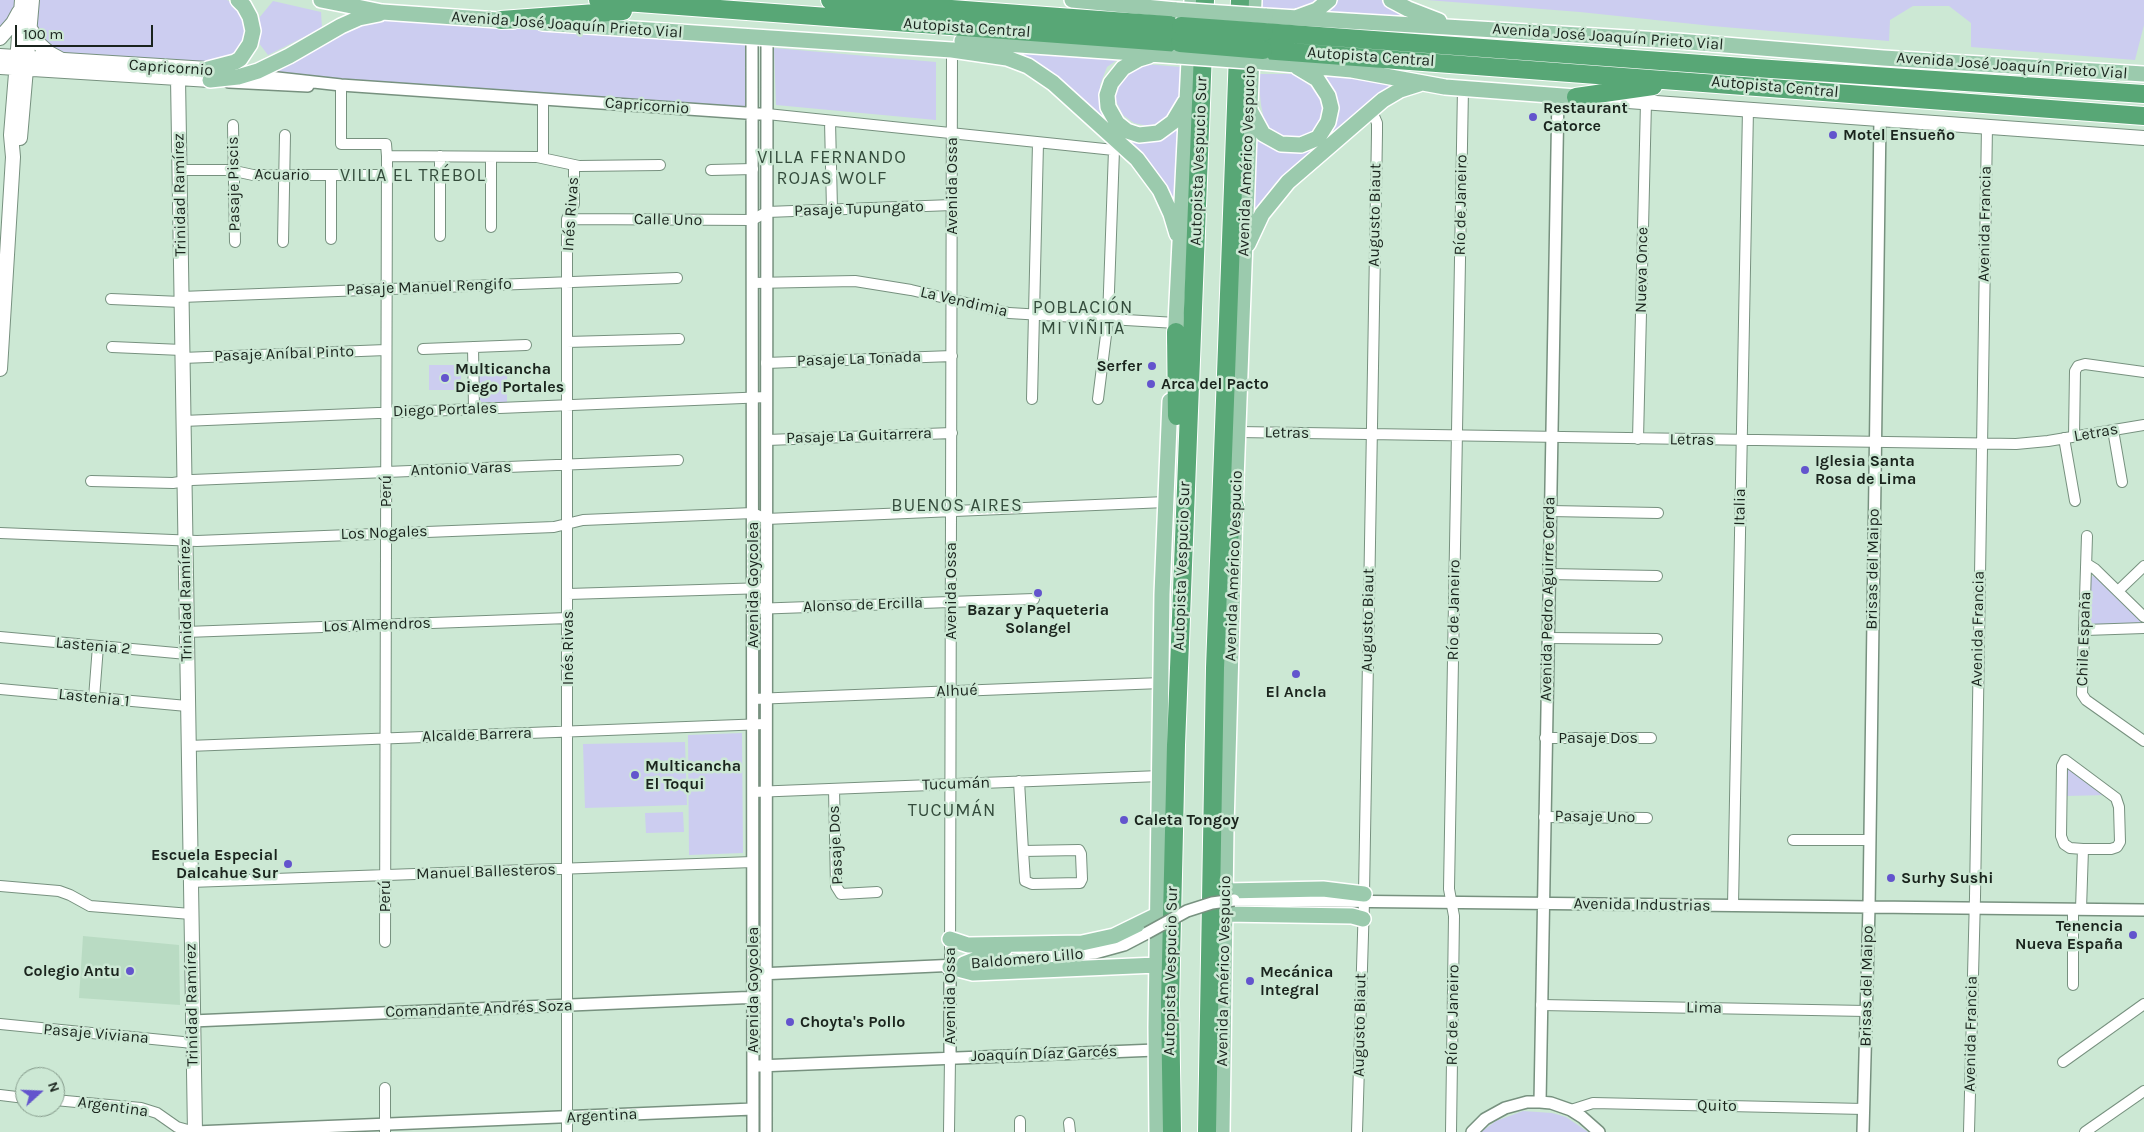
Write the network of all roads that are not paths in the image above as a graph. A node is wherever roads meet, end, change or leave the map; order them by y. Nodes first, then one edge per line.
1 (238, 0) edge
2 (321, 0) edge
3 (598, 0) edge
4 (830, 0) edge
5 (1072, 0) edge
6 (1122, 0) edge
7 (1192, 0) edge
8 (1205, 0) edge
9 (1240, 0) edge
10 (1254, 0) edge
11 (1329, 0) edge
12 (1391, 0) edge
13 (25, 2) edge
14 (693, 7) junction
15 (1135, 7) junction
16 (398, 13) junction
17 (1292, 18) junction
18 (501, 20) junction
19 (1472, 28) junction
20 (31, 30) junction
21 (1179, 34) junction
22 (0, 38) edge
23 (759, 38) junction
24 (1264, 40) junction
25 (813, 41) junction
26 (952, 50) junction
27 (1156, 55) junction
28 (0, 56) edge
29 (66, 61) junction
30 (22, 63) junction
31 (1288, 64) junction
32 (0, 67) edge
33 (177, 73) junction
34 (209, 74) junction
35 (2144, 74) edge
36 (247, 75) junction
37 (1703, 82) junction
38 (1421, 84) junction
39 (341, 85) junction
40 (1463, 88) junction
41 (2144, 94) edge
42 (1558, 95) junction
43 (1188, 96) junction
44 (1576, 97) junction
45 (543, 99) junction
46 (1646, 102) junction
47 (1250, 109) junction
48 (1371, 109) junction
49 (1748, 109) junction
50 (752, 114) junction
51 (767, 114) junction
52 (2144, 116) edge
53 (1880, 119) junction
54 (830, 121) junction
55 (233, 125) dead end
56 (1987, 126) junction
57 (286, 135) dead end
58 (952, 135) junction
59 (2144, 138) edge
60 (1038, 143) junction
61 (387, 156) junction
62 (440, 156) junction
63 (491, 156) junction
64 (543, 158) junction
65 (574, 165) junction
66 (660, 165) dead end
67 (752, 169) junction
68 (179, 170) junction
69 (711, 170) dead end
70 (235, 171) junction
71 (284, 175) junction
72 (386, 175) junction
73 (331, 176) junction
74 (6, 178) edge
75 (952, 205) junction
76 (832, 210) junction
77 (767, 212) junction
78 (567, 219) junction
79 (752, 220) junction
80 (491, 227) dead end
81 (440, 236) dead end
82 (331, 239) dead end
83 (235, 242) dead end
84 (283, 242) dead end
85 (1179, 253) junction
86 (1244, 258) junction
87 (677, 278) dead end
88 (567, 282) junction
89 (753, 283) junction
90 (766, 283) junction
91 (386, 289) junction
92 (111, 299) dead end
93 (181, 300) junction
94 (952, 300) junction
95 (1034, 315) junction
96 (1108, 319) junction
97 (1176, 327) junction
98 (679, 339) dead end
99 (567, 342) junction
100 (526, 345) dead end
101 (112, 347) dead end
102 (473, 347) junction
103 (423, 349) dead end
104 (386, 350) junction
105 (182, 354) junction
106 (952, 356) junction
107 (766, 363) junction
108 (0, 369) edge
109 (2144, 372) edge
110 (753, 398) junction
111 (766, 398) junction
112 (1032, 399) dead end
113 (1098, 399) dead end
114 (567, 405) junction
115 (474, 409) junction
116 (386, 412) junction
117 (183, 421) junction
118 (2144, 425) edge
119 (2113, 430) junction
120 (1238, 432) junction
121 (952, 433) junction
122 (1371, 435) junction
123 (1457, 436) junction
124 (2069, 437) junction
125 (1551, 438) junction
126 (1638, 439) junction
127 (767, 440) junction
128 (1741, 441) junction
129 (1874, 442) junction
130 (1981, 443) junction
131 (678, 460) dead end
132 (567, 465) junction
133 (386, 472) junction
134 (91, 481) dead end
135 (184, 481) junction
136 (2122, 482) dead end
137 (2075, 501) dead end
138 (1166, 502) junction
139 (1235, 506) junction
140 (951, 511) junction
141 (1550, 511) junction
142 (753, 513) junction
143 (1658, 513) dead end
144 (766, 519) junction
145 (568, 523) junction
146 (386, 532) junction
147 (0, 533) edge
148 (2086, 536) dead end
149 (185, 541) junction
150 (1183, 543) junction
151 (2087, 564) junction
152 (2144, 566) edge
153 (1549, 574) junction
154 (1657, 576) dead end
155 (753, 588) junction
156 (766, 588) junction
157 (2118, 591) junction
158 (568, 594) junction
159 (1034, 599) dead end
160 (951, 602) junction
161 (766, 608) junction
162 (753, 609) junction
163 (2144, 617) edge
164 (568, 618) junction
165 (386, 625) junction
166 (2144, 628) edge
167 (2085, 630) junction
168 (186, 632) junction
169 (0, 637) edge
170 (1548, 638) junction
171 (1657, 640) dead end
172 (98, 646) junction
173 (187, 654) junction
174 (1214, 668) junction
175 (1161, 683) junction
176 (0, 689) edge
177 (951, 691) junction
178 (94, 698) junction
179 (765, 698) junction
180 (753, 699) junction
181 (188, 706) junction
182 (753, 724) junction
183 (765, 724) junction
184 (568, 731) junction
185 (386, 738) junction
186 (1546, 738) junction
187 (1651, 738) dead end
188 (2144, 741) edge
189 (188, 746) junction
190 (1160, 776) junction
191 (1019, 781) junction
192 (951, 784) junction
193 (834, 789) junction
194 (753, 792) junction
195 (766, 792) junction
196 (1544, 816) junction
197 (1647, 818) dead end
198 (1794, 840) dead end
199 (1870, 840) junction
200 (2083, 849) junction
201 (1023, 851) junction
202 (753, 862) junction
203 (567, 869) junction
204 (385, 876) junction
205 (190, 882) junction
206 (0, 886) edge
207 (877, 892) dead end
208 (1229, 895) junction
209 (1364, 898) junction
210 (1451, 903) junction
211 (1542, 904) junction
212 (1733, 906) junction
213 (1869, 907) junction
214 (1974, 908) junction
215 (2077, 909) junction
216 (2144, 910) edge
217 (190, 914) junction
218 (1224, 914) junction
219 (1158, 915) junction
220 (1363, 919) junction
221 (950, 939) junction
222 (386, 942) dead end
223 (1021, 945) junction
224 (1157, 965) junction
225 (957, 966) junction
226 (753, 974) junction
227 (766, 974) junction
228 (2073, 985) dead end
229 (766, 997) junction
230 (753, 998) junction
231 (2144, 1004) edge
232 (567, 1005) junction
233 (1541, 1005) junction
234 (1866, 1010) junction
235 (192, 1021) junction
236 (0, 1024) edge
237 (193, 1043) junction
238 (1156, 1050) junction
239 (950, 1058) junction
240 (2063, 1062) dead end
241 (766, 1065) junction
242 (753, 1066) junction
243 (385, 1088) dead end
244 (2144, 1091) edge
245 (0, 1095) edge
246 (15, 1097) edge
247 (65, 1101) edge
248 (1540, 1102) junction
249 (766, 1108) junction
250 (753, 1109) junction
251 (1864, 1109) junction
252 (1571, 1110) junction
253 (567, 1118) junction
254 (1020, 1121) dead end
255 (385, 1128) edge
256 (195, 1132) edge
257 (567, 1132) edge
258 (753, 1132) edge
259 (766, 1132) edge
260 (950, 1132) edge
261 (1020, 1132) edge
262 (1157, 1132) edge
263 (1172, 1132) edge
264 (1208, 1132) edge
265 (1222, 1132) edge
266 (1357, 1132) edge
267 (1451, 1132) edge
268 (1472, 1132) edge
269 (1599, 1132) edge
270 (1863, 1132) edge
271 (1969, 1132) edge
272 (2086, 1132) edge

1 - 34 main road
2 - 16 main road, Avenida José Joaquín Prieto Vial
3 - 14 highway, Autopista Central
4 - 21 highway, Autopista Central
5 - 15 main road, Avenida José Joaquín Prieto Vial
6 - 15 main road
7 - 43 main road
8 - 150 highway, Autopista Vespucio Sur
9 - 174 highway
10 - 47 main road, Avenida Américo Vespucio
11 - 17 main road
12 - 19 main road
13 - 20 main road
13 - 22 main road
13 - 30 main road
14 - 18 highway
14 - 21 highway, Autopista Central
15 - 21 main road, Avenida José Joaquín Prieto Vial
16 - 18 main road, Avenida José Joaquín Prieto Vial
16 - 36 main road
17 - 19 main road, Avenida José Joaquín Prieto Vial
17 - 24 main road, Avenida José Joaquín Prieto Vial
18 - 23 main road, Avenida José Joaquín Prieto Vial
19 - 35 main road, Avenida José Joaquín Prieto Vial
20 - 29 main road
20 - 30 main road
21 - 24 highway, Autopista Central, bridge
21 - 24 main road, Avenida José Joaquín Prieto Vial, bridge
21 - 27 main road, Avenida José Joaquín Prieto Vial
23 - 25 main road, Avenida José Joaquín Prieto Vial
23 - 50 street, Avenida Goycolea
23 - 51 street, Avenida Goycolea
24 - 31 main road, Avenida José Joaquín Prieto Vial
24 - 37 highway, Autopista Central
24 - 41 highway, Autopista Central
25 - 26 main road, Avenida José Joaquín Prieto Vial
25 - 27 main road, Avenida José Joaquín Prieto Vial
26 - 58 street, Avenida Ossa
26 - 85 main road, Avenida José Joaquín Prieto Vial
27 - 43 main road
28 - 30 main road, Capricornio
29 - 30 main road, Capricornio
29 - 33 main road, Capricornio
30 - 32 main road, Capricornio
30 - 33 main road, Capricornio
30 - 74 main road
31 - 38 main road, Avenida José Joaquín Prieto Vial
31 - 47 main road
33 - 34 main road, Capricornio
33 - 68 main road, Trinidad Ramírez
34 - 36 main road
34 - 39 street, Capricornio
36 - 39 street, Capricornio
37 - 44 highway
37 - 52 highway, Autopista Central
38 - 40 main road, Avenida José Joaquín Prieto Vial
38 - 48 main road, Avenida José Joaquín Prieto Vial
39 - 45 street, Capricornio
39 - 61 street
40 - 42 main road, Avenida José Joaquín Prieto Vial
40 - 123 street, Río de Janeiro
42 - 44 main road, Avenida José Joaquín Prieto Vial
42 - 125 street, Avenida Pedro Aguirre Cerda
43 - 85 main road
44 - 46 main road, Avenida José Joaquín Prieto Vial
45 - 50 street, Capricornio
45 - 64 street
46 - 49 main road, Avenida José Joaquín Prieto Vial
46 - 126 street, Nueva Once
47 - 86 main road, Avenida Américo Vespucio
48 - 86 main road, Avenida José Joaquín Prieto Vial
48 - 122 street, Augusto Biaut
49 - 53 main road, Avenida José Joaquín Prieto Vial
49 - 128 street, Italia
50 - 51 street, Capricornio
50 - 67 street, Avenida Goycolea
51 - 54 street, Capricornio
51 - 77 street, Avenida Goycolea
53 - 56 main road, Avenida José Joaquín Prieto Vial
53 - 129 street, Brisas del Maipo
54 - 58 street, Capricornio
54 - 76 street
55 - 70 street, Pasaje Piscis
56 - 59 main road, Avenida José Joaquín Prieto Vial
56 - 130 street, Avenida Francia
57 - 71 street
58 - 60 street, Capricornio
58 - 75 street, Avenida Ossa
60 - 95 street
60 - 96 street, Capricornio
61 - 62 street
61 - 72 street, Perú
62 - 63 street
62 - 81 street
63 - 64 street
63 - 80 street
64 - 65 street
65 - 66 street
65 - 78 street, Inés Rivas
67 - 69 street
67 - 79 street, Avenida Goycolea
68 - 70 street, Acuario
68 - 93 main road, Trinidad Ramírez
70 - 71 street, Acuario
70 - 83 street, Pasaje Piscis
71 - 73 street, Acuario
71 - 84 street
72 - 73 street, Acuario
72 - 91 street, Perú
73 - 82 street
74 - 108 main road
75 - 76 street, Pasaje Tupungato
75 - 94 street, Avenida Ossa
76 - 77 street, Pasaje Tupungato
77 - 79 street, Calle Uno
77 - 90 street, Avenida Goycolea
78 - 79 street, Calle Uno
78 - 88 street, Inés Rivas
79 - 89 street, Avenida Goycolea
85 - 97 main road
86 - 120 main road, Avenida Américo Vespucio
87 - 88 street, Pasaje Manuel Rengifo
88 - 91 street, Pasaje Manuel Rengifo
88 - 99 street, Inés Rivas
89 - 90 street, La Vendimia
89 - 110 street, Avenida Goycolea
90 - 94 street, La Vendimia
90 - 107 street, Avenida Goycolea
91 - 93 street, Pasaje Manuel Rengifo
91 - 104 street, Perú
92 - 93 street, Pasaje Manuel Rengifo
93 - 105 main road, Trinidad Ramírez
94 - 95 street, La Vendimia
94 - 106 street, Avenida Ossa
95 - 96 street, La Vendimia
95 - 112 street
96 - 97 street, La Vendimia
96 - 113 street
97 - 138 main road
97 - 150 highway
98 - 99 street
99 - 114 street, Inés Rivas
100 - 102 street
101 - 105 street, Pasaje Aníbal Pinto
102 - 103 street
102 - 115 street
104 - 105 street, Pasaje Aníbal Pinto
104 - 116 street, Perú
105 - 117 main road, Trinidad Ramírez
106 - 107 street, Pasaje La Tonada
106 - 121 street, Avenida Ossa
107 - 111 street, Avenida Goycolea
109 - 124 street
110 - 111 street, Diego Portales
110 - 114 street, Diego Portales
110 - 142 street, Avenida Goycolea
111 - 127 street, Avenida Goycolea
114 - 115 street, Diego Portales
114 - 132 street, Inés Rivas
115 - 116 street, Diego Portales
116 - 117 street, Diego Portales
116 - 133 street, Perú
117 - 135 main road, Trinidad Ramírez
118 - 119 street, Letras
119 - 124 street, Letras
119 - 136 street
120 - 122 street, Letras
120 - 139 main road, Avenida Américo Vespucio
121 - 127 street, Pasaje La Guitarrera
121 - 140 street, Avenida Ossa
122 - 123 street, Letras
122 - 209 street, Augusto Biaut
123 - 125 street, Letras
123 - 210 street, Río de Janeiro
124 - 130 street, Letras
124 - 137 street
125 - 126 street, Letras
125 - 141 street, Avenida Pedro Aguirre Cerda
126 - 128 street, Letras
127 - 144 street, Avenida Goycolea
128 - 129 street, Letras
128 - 212 street, Italia
129 - 130 street, Letras
129 - 199 street, Brisas del Maipo
130 - 214 street, Avenida Francia
131 - 132 street, Antonio Varas
132 - 133 street, Antonio Varas
132 - 145 street, Inés Rivas
133 - 135 street, Antonio Varas
133 - 146 street, Perú
134 - 135 street, Antonio Varas
135 - 149 main road, Trinidad Ramírez
138 - 140 street
138 - 175 main road
139 - 174 highway
139 - 208 main road, Avenida Américo Vespucio
140 - 144 street
140 - 160 street, Avenida Ossa
141 - 143 street
141 - 153 street, Avenida Pedro Aguirre Cerda
142 - 144 street, Los Nogales
142 - 145 street, Los Nogales
142 - 155 street, Avenida Goycolea
144 - 156 street, Avenida Goycolea
145 - 146 street, Los Nogales
145 - 158 street, Inés Rivas
146 - 149 street, Los Nogales
146 - 165 street, Perú
147 - 149 street, Los Nogales
148 - 151 street, Chile España
149 - 168 main road, Trinidad Ramírez
150 - 263 highway, Autopista Vespucio Sur
151 - 157 street
151 - 167 street, Chile España
152 - 157 street
153 - 154 street
153 - 170 street, Avenida Pedro Aguirre Cerda
155 - 156 street
155 - 158 street
155 - 162 street, Avenida Goycolea
156 - 161 street, Avenida Goycolea
157 - 163 street
158 - 164 street, Inés Rivas
159 - 160 street, Alonso de Ercilla
160 - 161 street, Alonso de Ercilla
160 - 177 street, Avenida Ossa
161 - 162 street, Alonso de Ercilla
161 - 179 street, Avenida Goycolea
162 - 180 street, Avenida Goycolea
164 - 165 street, Los Almendros
164 - 184 street, Inés Rivas
165 - 168 street, Los Almendros
165 - 185 street, Perú
166 - 167 street
167 - 188 street, Chile España
168 - 173 main road, Trinidad Ramírez
169 - 172 street, Lastenia 2
170 - 171 street
170 - 186 street, Avenida Pedro Aguirre Cerda
172 - 173 street, Lastenia 2
172 - 178 street
173 - 181 main road, Trinidad Ramírez
174 - 264 highway
175 - 177 street, Alhué
175 - 190 main road
176 - 178 street, Lastenia 1
177 - 179 street, Alhué
177 - 192 street, Avenida Ossa
178 - 181 street, Lastenia 1
179 - 180 street, Alhué
179 - 183 street, Avenida Goycolea
180 - 182 street, Avenida Goycolea
181 - 189 main road, Trinidad Ramírez
182 - 183 street, Alcalde Barrera
182 - 184 street, Alcalde Barrera
182 - 194 street, Avenida Goycolea
183 - 195 street, Avenida Goycolea
184 - 185 street, Alcalde Barrera
184 - 203 street, Inés Rivas
185 - 189 street, Alcalde Barrera
185 - 204 street, Perú
186 - 187 street, Pasaje Dos
186 - 196 street, Avenida Pedro Aguirre Cerda
189 - 205 main road, Trinidad Ramírez
190 - 191 street, Tucumán
190 - 219 main road
191 - 192 street, Tucumán
191 - 201 street
192 - 193 street, Tucumán
192 - 221 street, Avenida Ossa
193 - 195 street, Tucumán
193 - 207 street, Pasaje Dos
194 - 195 street, Tucumán
194 - 202 street, Avenida Goycolea
195 - 227 street, Avenida Goycolea
196 - 197 street, Pasaje Uno
196 - 211 street, Avenida Pedro Aguirre Cerda
198 - 199 street
199 - 213 street, Brisas del Maipo
200 - 200 street
200 - 215 street
201 - 201 street
202 - 203 street, Manuel Ballesteros
202 - 226 street, Avenida Goycolea
203 - 204 street, Manuel Ballesteros
203 - 232 street, Inés Rivas
204 - 205 street, Manuel Ballesteros
204 - 222 street, Perú
205 - 217 main road, Trinidad Ramírez
206 - 217 street
208 - 209 main road
208 - 218 main road, Avenida Américo Vespucio
208 - 225 street, Baldomero Lillo, bridge
209 - 210 street, Avenida Industrias
209 - 220 street, Augusto Biaut
210 - 211 street, Avenida Industrias
210 - 267 street, Río de Janeiro
211 - 212 street, Avenida Industrias
211 - 233 street, Avenida Pedro Aguirre Cerda
212 - 213 street, Avenida Industrias
213 - 214 street, Avenida Industrias
213 - 234 street, Brisas del Maipo
214 - 215 street, Avenida Industrias
214 - 271 street, Avenida Francia
215 - 216 street, Avenida Industrias
215 - 228 street
217 - 235 main road, Trinidad Ramírez
218 - 220 main road
218 - 265 main road, Avenida Américo Vespucio
219 - 223 main road
219 - 224 main road
220 - 266 street, Augusto Biaut
221 - 223 main road
221 - 225 street, Avenida Ossa
223 - 225 main road
224 - 225 main road
224 - 238 main road
225 - 227 street, Baldomero Lillo
225 - 239 street, Avenida Ossa
226 - 227 street, Baldomero Lillo
226 - 230 street, Avenida Goycolea
227 - 229 street, Avenida Goycolea
229 - 230 street, Comandante Andrés Soza
229 - 241 street, Avenida Goycolea
230 - 232 street, Comandante Andrés Soza
230 - 242 street, Avenida Goycolea
231 - 240 street
232 - 235 street, Comandante Andrés Soza
232 - 253 street, Inés Rivas
233 - 234 street, Lima
233 - 248 street, Avenida Pedro Aguirre Cerda
234 - 251 street, Brisas del Maipo
235 - 237 main road, Trinidad Ramírez
236 - 237 street, Pasaje Viviana
237 - 256 main road, Trinidad Ramírez
238 - 239 street, Joaquín Díaz Garcés
238 - 262 main road
239 - 241 street, Joaquín Díaz Garcés
239 - 260 street, Avenida Ossa
241 - 242 street, Joaquín Díaz Garcés
241 - 249 street, Avenida Goycolea
242 - 250 street, Avenida Goycolea
243 - 255 street
244 - 272 street
245 - 246 street
247 - 256 street, Argentina
248 - 252 street
248 - 268 street
249 - 250 street, Argentina
249 - 259 street, Avenida Goycolea
250 - 253 street, Argentina
250 - 258 street, Avenida Goycolea
251 - 252 street, Quito
251 - 270 street, Brisas del Maipo
252 - 269 street
253 - 255 street, Argentina
253 - 257 street, Inés Rivas
254 - 261 street
255 - 256 street, Argentina

